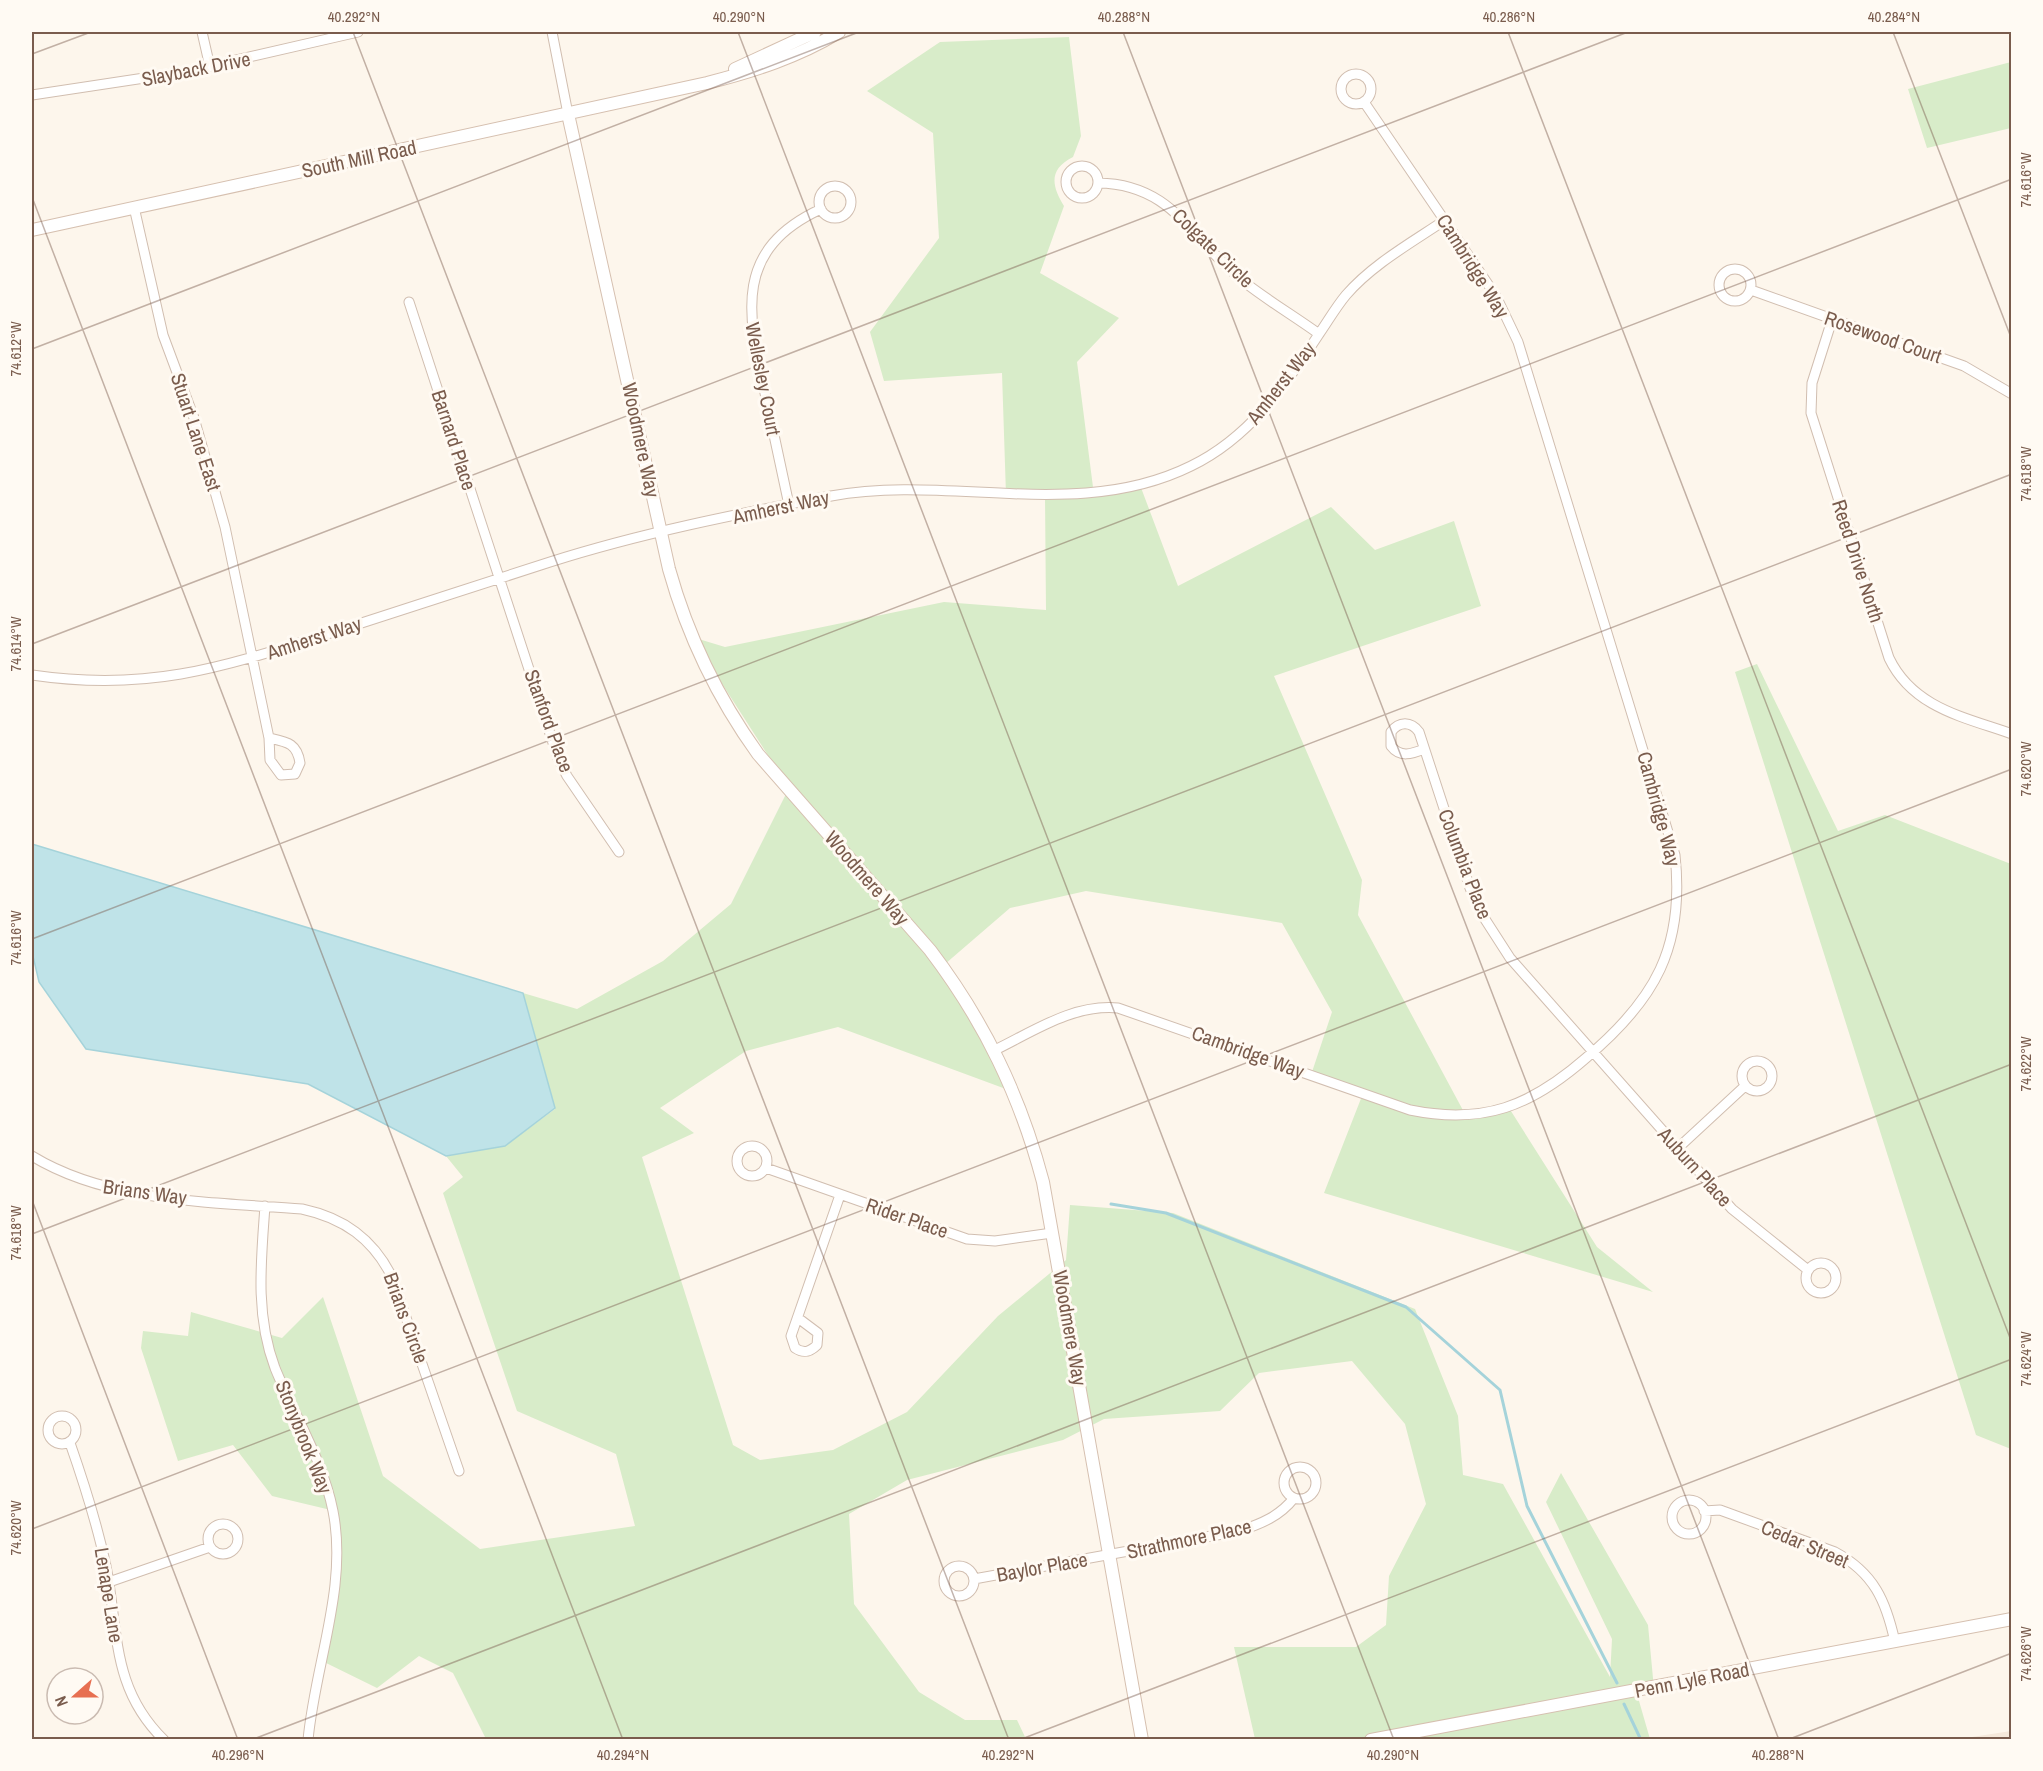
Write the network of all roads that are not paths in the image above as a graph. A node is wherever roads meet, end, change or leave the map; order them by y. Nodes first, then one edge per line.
1 (202, 32) edge
2 (358, 32) edge
3 (552, 32) edge
4 (815, 32) edge
5 (839, 32) edge
6 (210, 67) junction
7 (686, 88) junction
8 (32, 95) edge
9 (1364, 102) dead end
10 (568, 114) junction
11 (1098, 183) dead end
12 (134, 207) junction
13 (821, 209) dead end
14 (1445, 220) junction
15 (32, 230) edge
16 (1751, 290) dead end
17 (409, 302) dead end
18 (1832, 320) junction
19 (1319, 334) junction
20 (2012, 394) edge
21 (789, 505) junction
22 (661, 533) junction
23 (500, 579) junction
24 (252, 657) junction
25 (32, 675) edge
26 (2012, 735) edge
27 (269, 738) dead end
28 (1424, 749) dead end
29 (619, 852) dead end
30 (995, 1050) junction
31 (1593, 1053) junction
32 (1745, 1086) dead end
33 (1678, 1148) junction
34 (32, 1156) edge
35 (766, 1168) dead end
36 (840, 1195) junction
37 (265, 1206) junction
38 (1052, 1233) junction
39 (1808, 1270) dead end
40 (798, 1318) dead end
41 (70, 1443) dead end
42 (459, 1471) dead end
43 (1294, 1498) dead end
44 (1704, 1510) dead end
45 (210, 1547) dead end
46 (1111, 1555) junction
47 (974, 1579) dead end
48 (109, 1582) junction
49 (2012, 1619) edge
50 (1895, 1642) junction
51 (164, 1740) edge
52 (308, 1740) edge
53 (1142, 1740) edge
54 (1371, 1740) edge

1 - 6 street
2 - 6 street, Slayback Drive
3 - 10 street, Woodmere Way
4 - 7 street, South Mill Road
5 - 7 street, South Mill Road
6 - 8 street, Slayback Drive
7 - 10 street, South Mill Road
9 - 14 street, Cambridge Way
10 - 12 street, South Mill Road
10 - 22 street, Woodmere Way
11 - 19 street, Colgate Circle
12 - 15 street, South Mill Road
12 - 24 street, Stuart Lane East
13 - 21 street, Wellesley Court
14 - 19 street, Amherst Way
14 - 31 street, Cambridge Way
16 - 18 street, Rosewood Court
17 - 23 street, Barnard Place
18 - 20 street, Rosewood Court
18 - 26 street, Reed Drive North
19 - 21 street, Amherst Way
21 - 22 street, Amherst Way
22 - 23 street, Amherst Way
22 - 30 street, Woodmere Way
23 - 24 street, Amherst Way
23 - 29 street, Stanford Place
24 - 25 street, Amherst Way
24 - 27 street, Stuart Lane East
28 - 31 street, Columbia Place
30 - 31 street, Cambridge Way
30 - 38 street, Woodmere Way
31 - 33 street, Auburn Place
32 - 33 street
33 - 39 street, Auburn Place
34 - 37 street, Brians Way
35 - 36 street, Rider Place
36 - 38 street, Rider Place
36 - 40 street
37 - 42 street, Brians Circle
37 - 52 street, Stonybrook Way
38 - 46 street, Woodmere Way
41 - 48 street, Lenape Lane
43 - 46 street, Strathmore Place
44 - 50 street, Cedar Street
45 - 48 street
46 - 47 street, Baylor Place
46 - 53 street, Woodmere Way
48 - 51 street, Lenape Lane
49 - 50 street, Penn Lyle Road
50 - 54 street, Penn Lyle Road

